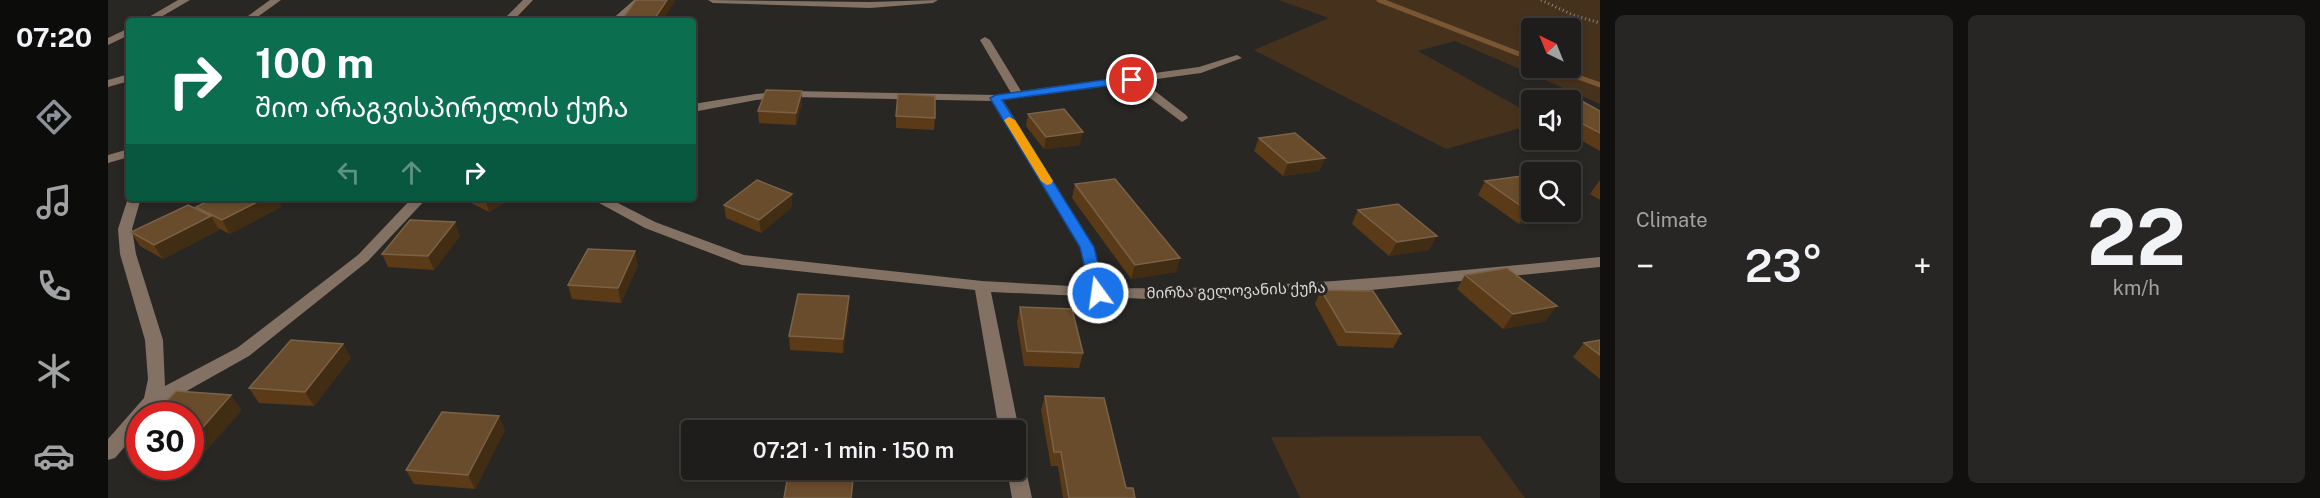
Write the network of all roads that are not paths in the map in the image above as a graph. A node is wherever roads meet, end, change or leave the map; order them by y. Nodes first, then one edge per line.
1 (185, 0) edge
2 (276, 0) edge
3 (528, 0) edge
4 (640, 0) edge
5 (713, 0) edge
6 (933, 0) edge
7 (152, 18) edge
8 (250, 18) edge
9 (510, 18) edge
10 (619, 18) edge
11 (126, 33) edge
12 (985, 40) dead end
13 (108, 42) edge
14 (126, 44) edge
15 (1237, 58) dead end
16 (126, 78) edge
17 (1132, 80) junction
18 (108, 84) edge
19 (1018, 95) junction
20 (996, 98) junction
21 (696, 107) edge
22 (1182, 118) dead end
23 (126, 154) edge
24 (108, 159) edge
25 (133, 201) edge
26 (417, 201) edge
27 (603, 201) edge
28 (1600, 262) edge
29 (982, 286) junction
30 (1098, 293) junction
31 (153, 401) joint
32 (1008, 420) edge
33 (126, 432) edge
34 (108, 452) edge
35 (1019, 480) edge
36 (1022, 498) edge

1 - 7 street
2 - 8 street
3 - 9 street
4 - 10 street
5 - 6 street
11 - 13 street
12 - 19 street
13 - 14 street
15 - 17 street
16 - 18 street
17 - 19 street
17 - 22 street
19 - 20 street
20 - 21 street
20 - 30 street
23 - 24 street
25 - 31 street
26 - 31 street
27 - 29 street, მირზა გელოვანის ქუჩა
28 - 30 street, მირზა გელოვანის ქუჩა
29 - 30 street, მირზა გელოვანის ქუჩა
29 - 32 street
33 - 34 street
35 - 36 street

